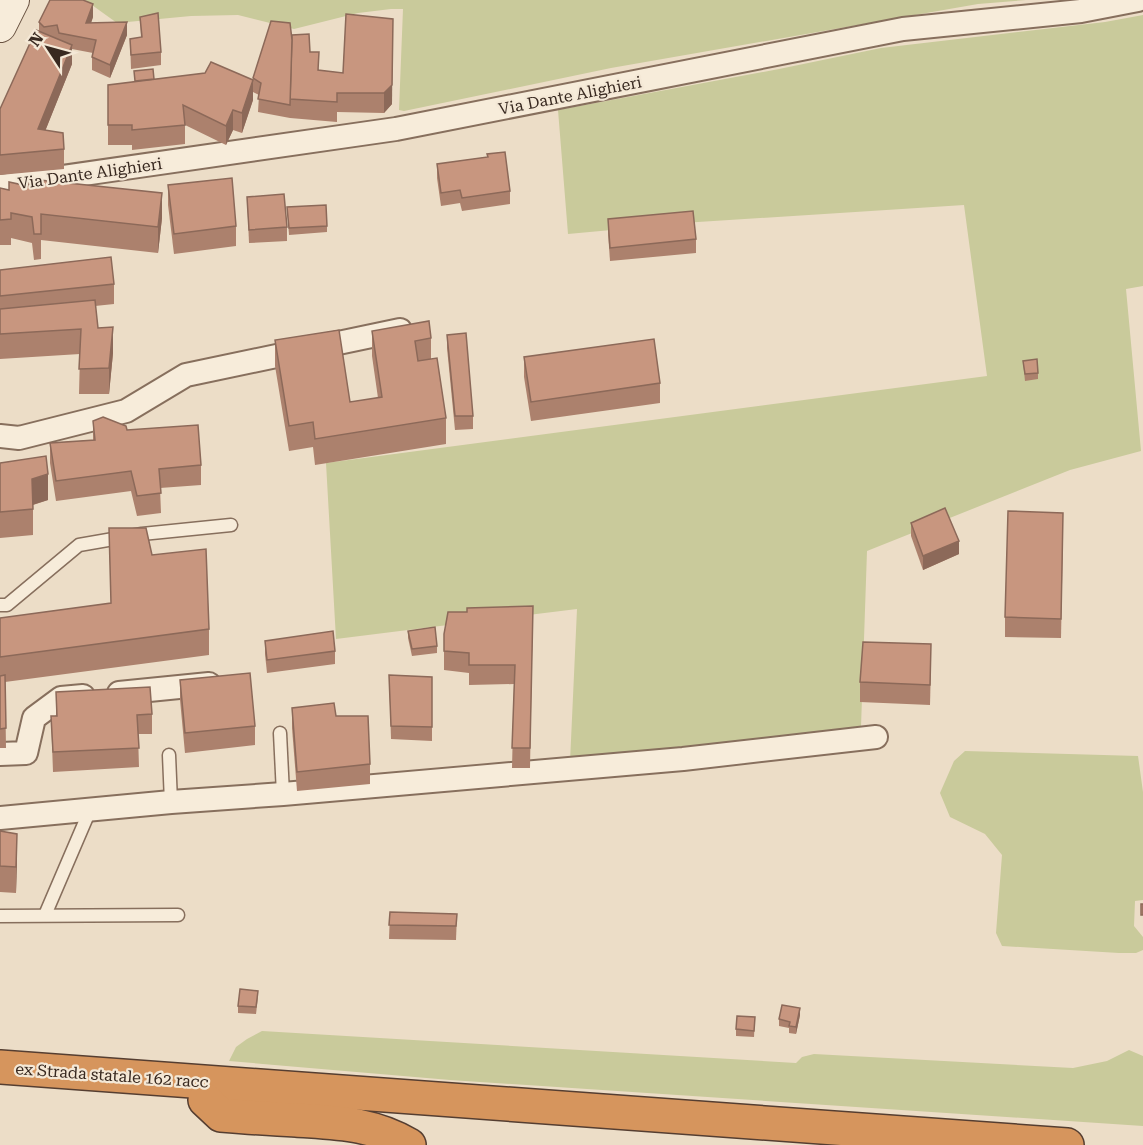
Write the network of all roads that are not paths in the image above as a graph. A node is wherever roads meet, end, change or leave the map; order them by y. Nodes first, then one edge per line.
1 (1138, 0) edge
2 (0, 186) edge
3 (403, 330) edge
4 (0, 436) edge
5 (231, 525) dead end
6 (0, 605) edge
7 (228, 682) edge
8 (280, 733) dead end
9 (876, 736) dead end
10 (0, 754) edge
11 (169, 755) dead end
12 (283, 794) junction
13 (171, 802) junction
14 (90, 810) junction
15 (0, 818) edge
16 (45, 915) junction
17 (178, 915) dead end
18 (0, 916) edge
19 (0, 1067) edge
20 (0, 1090) edge
21 (217, 1099) junction
22 (409, 1145) edge
23 (832, 1145) edge
24 (1066, 1145) edge

1 - 2 street, Via Dante Alighieri
3 - 4 street
5 - 6 lane
7 - 10 street
8 - 12 lane
9 - 12 street
11 - 13 lane
12 - 13 street
13 - 14 street
14 - 15 street
14 - 16 lane
16 - 17 lane
16 - 18 lane
19 - 21 highway, ex Strada statale 162 racc
20 - 21 highway, ex Strada statale 162 racc
21 - 22 highway
21 - 23 highway
21 - 24 highway

